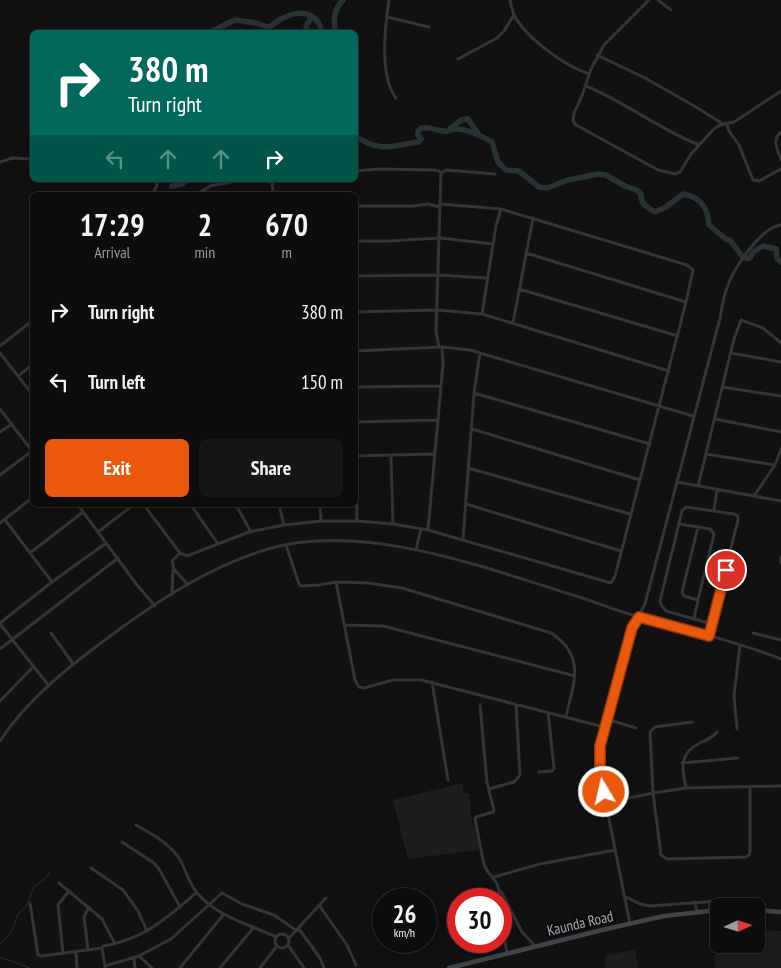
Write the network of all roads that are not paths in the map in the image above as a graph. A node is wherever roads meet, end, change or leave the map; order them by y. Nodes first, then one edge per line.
1 (389, 0) edge
2 (510, 0) edge
3 (649, 0) edge
4 (658, 0) edge
5 (672, 10) dead end
6 (514, 15) junction
7 (387, 17) junction
8 (429, 27) dead end
9 (597, 55) junction
10 (458, 59) dead end
11 (589, 74) junction
12 (586, 86) junction
13 (781, 92) edge
14 (396, 98) dead end
15 (725, 125) junction
16 (781, 132) edge
17 (699, 145) junction
18 (30, 159) edge
19 (781, 160) edge
20 (0, 162) edge
21 (781, 169) edge
22 (358, 171) edge
23 (441, 173) junction
24 (494, 174) dead end
25 (229, 182) edge
26 (201, 192) edge
27 (440, 205) junction
28 (358, 206) edge
29 (501, 209) junction
30 (533, 218) junction
31 (781, 225) edge
32 (440, 238) junction
33 (358, 241) edge
34 (493, 244) junction
35 (526, 253) junction
36 (437, 275) junction
37 (358, 276) edge
38 (487, 278) junction
39 (520, 289) junction
40 (686, 302) junction
41 (436, 310) junction
42 (358, 312) edge
43 (482, 314) junction
44 (513, 323) junction
45 (30, 324) edge
46 (678, 336) junction
47 (781, 343) edge
48 (0, 346) edge
49 (440, 347) junction
50 (358, 351) edge
51 (0, 353) edge
52 (480, 353) junction
53 (731, 353) junction
54 (781, 362) edge
55 (30, 367) edge
56 (669, 371) junction
57 (18, 376) junction
58 (440, 386) junction
59 (358, 387) edge
60 (722, 387) junction
61 (30, 391) edge
62 (474, 393) junction
63 (781, 396) edge
64 (659, 407) junction
65 (0, 409) edge
66 (693, 416) junction
67 (437, 420) junction
68 (715, 420) junction
69 (358, 422) edge
70 (12, 424) junction
71 (472, 429) junction
72 (0, 432) edge
73 (781, 432) edge
74 (650, 444) junction
75 (30, 448) edge
76 (781, 449) edge
77 (30, 453) edge
78 (435, 454) junction
79 (706, 454) junction
80 (358, 456) edge
81 (391, 456) junction
82 (775, 465) junction
83 (468, 468) junction
84 (0, 476) edge
85 (640, 480) junction
86 (677, 482) junction
87 (698, 486) junction
88 (718, 490) junction
89 (754, 496) junction
90 (30, 500) edge
91 (781, 501) edge
92 (466, 504) junction
93 (80, 507) edge
94 (130, 507) edge
95 (146, 507) edge
96 (192, 507) edge
97 (237, 507) edge
98 (280, 507) edge
99 (320, 507) edge
100 (357, 507) edge
101 (714, 510) junction
102 (82, 512) junction
103 (630, 514) junction
104 (5, 520) junction
105 (321, 521) junction
106 (357, 521) junction
107 (0, 523) edge
108 (393, 524) junction
109 (679, 524) junction
110 (284, 525) junction
111 (698, 527) junction
112 (421, 529) junction
113 (428, 530) junction
114 (98, 532) junction
115 (251, 532) junction
116 (463, 539) junction
117 (106, 543) junction
118 (218, 544) junction
119 (286, 546) junction
120 (416, 550) junction
121 (621, 550) junction
122 (30, 553) junction
123 (180, 553) junction
124 (781, 557) edge
125 (118, 558) junction
126 (781, 563) edge
127 (174, 569) junction
128 (52, 582) junction
129 (336, 582) junction
130 (188, 585) junction
131 (172, 595) junction
132 (698, 600) junction
133 (155, 606) junction
134 (639, 617) junction
135 (694, 619) junction
136 (0, 623) edge
137 (712, 624) junction
138 (344, 625) junction
139 (51, 633) dead end
140 (753, 633) dead end
141 (709, 636) junction
142 (12, 640) junction
143 (781, 640) edge
144 (740, 645) junction
145 (0, 648) edge
146 (781, 659) edge
147 (74, 664) junction
148 (33, 667) junction
149 (575, 676) junction
150 (432, 682) junction
151 (49, 686) junction
152 (0, 701) edge
153 (516, 704) junction
154 (480, 705) dead end
155 (548, 712) junction
156 (566, 716) junction
157 (606, 719) junction
158 (692, 722) dead end
159 (604, 727) junction
160 (636, 728) dead end
161 (737, 729) dead end
162 (717, 732) dead end
163 (0, 741) edge
164 (738, 758) dead end
165 (682, 764) junction
166 (540, 772) dead end
167 (448, 780) dead end
168 (750, 786) junction
169 (781, 786) edge
170 (686, 788) junction
171 (489, 789) junction
172 (653, 793) junction
173 (606, 803) junction
174 (136, 825) dead end
175 (122, 842) dead end
176 (615, 850) junction
177 (91, 868) dead end
178 (493, 877) junction
179 (59, 883) dead end
180 (499, 886) joint
181 (69, 891) junction
182 (196, 893) junction
183 (624, 896) junction
184 (326, 898) dead end
185 (710, 901) edge
186 (695, 902) junction
187 (30, 903) dead end
188 (209, 904) junction
189 (319, 905) junction
190 (89, 907) junction
191 (180, 907) junction
192 (710, 911) edge
193 (765, 911) edge
194 (697, 912) junction
195 (781, 912) edge
196 (223, 915) junction
197 (630, 924) junction
198 (254, 927) junction
199 (298, 930) junction
200 (147, 931) junction
201 (276, 937) junction
202 (288, 939) junction
203 (115, 944) junction
204 (288, 945) junction
205 (277, 946) junction
206 (535, 946) junction
207 (102, 948) junction
208 (88, 950) junction
209 (76, 952) junction
210 (512, 952) edge
211 (63, 953) junction
212 (507, 953) edge
213 (139, 956) junction
214 (134, 958) junction
215 (356, 965) dead end
216 (105, 967) edge
217 (77, 968) edge
218 (135, 968) edge
219 (152, 968) edge
220 (180, 968) edge
221 (220, 968) edge
222 (260, 968) edge
223 (304, 968) edge
224 (324, 968) edge
225 (448, 968) edge

1 - 7 street
2 - 6 street
3 - 9 street
4 - 5 street
6 - 10 street
6 - 11 street
7 - 8 street
7 - 14 street
9 - 11 street
9 - 15 street
11 - 12 street
12 - 17 street
12 - 17 street
13 - 15 street
15 - 17 street
15 - 21 street
16 - 19 street
18 - 20 street
22 - 23 street
23 - 24 street
23 - 27 street
25 - 26 street
27 - 28 street
27 - 29 street
27 - 32 street
29 - 30 street
29 - 34 street
30 - 35 street
30 - 40 street
31 - 66 street
32 - 33 street
32 - 34 street
32 - 36 street
34 - 38 street
35 - 39 street
35 - 40 street
36 - 37 street
36 - 38 street
36 - 41 street
38 - 43 street
39 - 44 street
39 - 46 street
40 - 46 street
41 - 42 street
41 - 43 street
41 - 49 street
43 - 44 street
44 - 56 street
45 - 48 street
46 - 56 street
47 - 53 street
49 - 50 street
49 - 52 street
49 - 58 street
51 - 57 street
52 - 62 street
52 - 64 street
53 - 54 street
53 - 60 street
55 - 57 street
56 - 64 street
57 - 61 street
58 - 59 street
58 - 67 street
60 - 63 street
60 - 68 street
62 - 71 street
62 - 74 street
64 - 66 street
64 - 74 street
65 - 70 street
66 - 86 street
67 - 69 street
67 - 78 street
68 - 73 street
68 - 79 street
70 - 72 street
70 - 75 street
71 - 83 street
71 - 85 street
74 - 85 street
76 - 82 street
77 - 84 street
78 - 81 street
78 - 113 street
79 - 82 street
79 - 87 street
80 - 81 street
81 - 108 street
82 - 89 street
83 - 92 street
83 - 103 street
85 - 103 street
86 - 87 street
86 - 134 street
87 - 88 street
88 - 89 street
88 - 101 street
89 - 91 street
90 - 104 street
92 - 116 street
92 - 121 street
93 - 102 street
94 - 114 street
95 - 123 street
96 - 118 street
97 - 115 street
98 - 110 street
99 - 105 street
100 - 106 street
101 - 109 street
101 - 137 street
102 - 114 street
102 - 122 street
103 - 121 street
104 - 107 street
104 - 122 street
105 - 106 street
105 - 110 street
106 - 108 street
108 - 112 street
109 - 111 street
109 - 135 street
110 - 115 street
111 - 132 street
111 - 132 street
112 - 113 street
112 - 120 street
113 - 116 street
114 - 117 street
115 - 118 street
116 - 121 street
117 - 125 street
117 - 128 street
118 - 123 street
119 - 120 street
119 - 129 street
119 - 130 street
120 - 134 street
122 - 128 street
123 - 127 street
124 - 126 street
125 - 133 street
125 - 142 street
127 - 130 street
127 - 131 street
128 - 136 street
129 - 138 street
129 - 149 street
130 - 131 street
131 - 133 street
132 - 135 street
133 - 147 street
134 - 141 street
134 - 157 street
135 - 137 street
136 - 142 street
137 - 141 street
138 - 149 street
138 - 150 street
139 - 147 street
140 - 143 street
141 - 144 street
142 - 145 street
142 - 148 street
144 - 146 street
144 - 161 street
147 - 151 street
148 - 151 street
148 - 152 street
149 - 156 street
150 - 153 street
150 - 167 street
151 - 163 street
153 - 155 street
153 - 171 street
154 - 171 street
155 - 156 street
155 - 166 street
156 - 159 street
157 - 159 street
157 - 160 street
158 - 172 street
159 - 173 street
162 - 165 street
164 - 165 street
165 - 170 street
168 - 169 street
168 - 170 street
168 - 172 street
170 - 172 street
171 - 178 street
172 - 173 street
173 - 176 street
174 - 182 street
175 - 191 street
176 - 178 street
176 - 183 street
177 - 200 street
178 - 180 street
179 - 181 street
180 - 206 street
181 - 190 street
181 - 211 street
182 - 188 street
182 - 191 street
183 - 186 street
183 - 197 street
184 - 189 street
185 - 186 street
186 - 194 street
187 - 211 street
188 - 196 street
188 - 199 street
188 - 213 street
189 - 199 street
189 - 215 street
190 - 203 street
190 - 208 street
191 - 200 street
192 - 194 main road, Kaunda Road
193 - 195 main road
194 - 197 main road, Kaunda Road
196 - 198 street
196 - 220 street
197 - 206 main road, Kaunda Road
198 - 201 street
198 - 221 street
199 - 202 street
199 - 224 street
200 - 203 street
201 - 202 street
201 - 205 street
202 - 204 street
203 - 207 street
204 - 205 street
204 - 223 street
205 - 222 street
206 - 210 main road, Kaunda Road
207 - 208 street
207 - 216 street
208 - 209 street
209 - 211 street
209 - 217 street
212 - 225 main road, Kaunda Road
213 - 214 street
213 - 219 street
214 - 216 street
214 - 218 street

